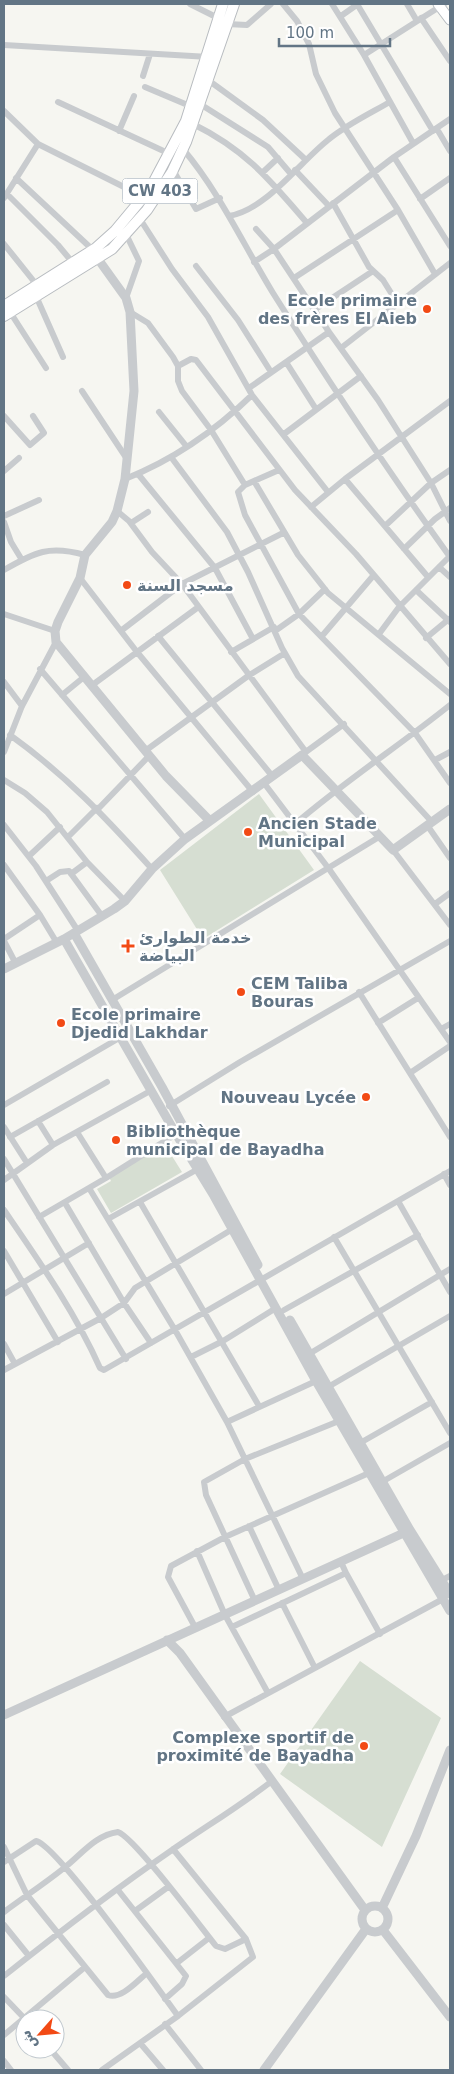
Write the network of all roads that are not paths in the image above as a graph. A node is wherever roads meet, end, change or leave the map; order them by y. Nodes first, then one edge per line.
1 (190, 4) edge
2 (223, 4) edge
3 (234, 4) edge
4 (271, 4) edge
5 (283, 4) edge
6 (332, 4) edge
7 (357, 4) edge
8 (407, 4) edge
9 (441, 5) edge
10 (340, 16) junction
11 (218, 18) junction
12 (419, 19) junction
13 (450, 20) edge
14 (227, 24) junction
15 (382, 44) junction
16 (4, 45) edge
17 (150, 54) junction
18 (364, 55) junction
19 (204, 57) junction
20 (215, 58) junction
21 (450, 61) edge
22 (143, 76) dead end
23 (208, 80) junction
24 (144, 87) dead end
25 (134, 96) dead end
26 (58, 102) dead end
27 (390, 102) junction
28 (195, 105) junction
29 (4, 111) edge
30 (450, 119) edge
31 (194, 124) junction
32 (345, 129) junction
33 (435, 130) junction
34 (120, 131) junction
35 (413, 143) junction
36 (38, 144) junction
37 (183, 149) junction
38 (450, 151) edge
39 (170, 154) junction
40 (394, 157) junction
41 (278, 158) junction
42 (306, 160) junction
43 (173, 170) junction
44 (293, 172) junction
45 (373, 172) junction
46 (262, 173) junction
47 (16, 178) junction
48 (450, 178) edge
49 (277, 187) junction
50 (5, 196) edge
51 (144, 197) junction
52 (220, 198) junction
53 (420, 199) junction
54 (331, 205) junction
55 (398, 210) junction
56 (229, 216) junction
57 (140, 219) junction
58 (121, 224) junction
59 (307, 224) junction
60 (256, 229) dead end
61 (126, 234) junction
62 (353, 238) junction
63 (4, 244) edge
64 (450, 246) edge
65 (274, 249) junction
66 (96, 255) junction
67 (254, 262) junction
68 (450, 263) edge
69 (73, 264) junction
70 (196, 266) dead end
71 (373, 271) junction
72 (435, 274) junction
73 (294, 278) junction
74 (36, 284) junction
75 (36, 296) junction
76 (126, 298) junction
77 (398, 304) junction
78 (314, 310) junction
79 (6, 311) edge
80 (130, 312) junction
81 (329, 332) junction
82 (307, 346) junction
83 (341, 348) junction
84 (63, 357) dead end
85 (286, 362) junction
86 (178, 366) junction
87 (46, 368) dead end
88 (271, 372) junction
89 (361, 376) junction
90 (248, 388) junction
91 (82, 392) dead end
92 (338, 393) junction
93 (252, 395) junction
94 (450, 401) edge
95 (316, 409) junction
96 (235, 411) junction
97 (159, 412) dead end
98 (4, 416) edge
99 (33, 416) dead end
100 (211, 430) junction
101 (284, 434) junction
102 (402, 438) junction
103 (187, 447) junction
104 (380, 455) junction
105 (171, 456) junction
106 (20, 458) dead end
107 (126, 459) junction
108 (279, 470) junction
109 (450, 470) edge
110 (4, 471) edge
111 (138, 474) junction
112 (125, 479) junction
113 (345, 479) junction
114 (254, 481) junction
115 (431, 483) junction
116 (245, 485) junction
117 (328, 492) junction
118 (38, 500) dead end
119 (411, 503) junction
120 (311, 507) junction
121 (448, 510) edge
122 (118, 511) junction
123 (148, 512) dead end
124 (4, 516) edge
125 (450, 520) edge
126 (4, 522) edge
127 (131, 524) junction
128 (384, 526) junction
129 (427, 526) junction
130 (283, 533) junction
131 (261, 545) junction
132 (404, 548) junction
133 (85, 555) junction
134 (240, 556) junction
135 (450, 557) edge
136 (22, 560) junction
137 (439, 566) junction
138 (215, 568) junction
139 (4, 570) edge
140 (373, 576) junction
141 (428, 577) junction
142 (450, 577) edge
143 (80, 578) junction
144 (182, 584) junction
145 (325, 590) junction
146 (416, 590) junction
147 (345, 606) junction
148 (399, 607) junction
149 (197, 608) junction
150 (4, 614) edge
151 (300, 614) junction
152 (449, 620) edge
153 (275, 629) junction
154 (122, 630) junction
155 (55, 631) junction
156 (379, 634) junction
157 (158, 636) junction
158 (322, 636) junction
159 (426, 638) junction
160 (253, 639) junction
161 (56, 642) junction
162 (137, 652) junction
163 (232, 652) junction
164 (285, 653) junction
165 (450, 664) edge
166 (40, 669) junction
167 (84, 676) junction
168 (248, 676) junction
169 (4, 682) edge
170 (91, 686) junction
171 (450, 694) edge
172 (62, 695) junction
173 (212, 702) junction
174 (450, 705) edge
175 (22, 706) junction
176 (191, 717) junction
177 (344, 724) junction
178 (415, 733) junction
179 (10, 735) junction
180 (4, 751) edge
181 (450, 752) edge
182 (147, 753) junction
183 (304, 753) junction
184 (435, 760) junction
185 (376, 761) junction
186 (130, 776) junction
187 (274, 777) junction
188 (4, 780) edge
189 (450, 783) edge
190 (264, 784) junction
191 (334, 791) junction
192 (252, 792) junction
193 (97, 808) junction
194 (450, 809) edge
195 (210, 821) junction
196 (430, 823) junction
197 (295, 824) junction
198 (4, 825) edge
199 (60, 827) junction
200 (68, 837) junction
201 (379, 837) junction
202 (185, 839) junction
203 (392, 850) junction
204 (29, 856) junction
205 (450, 858) edge
206 (87, 862) junction
207 (4, 865) edge
208 (329, 869) junction
209 (152, 870) junction
210 (71, 874) junction
211 (46, 881) junction
212 (450, 893) edge
213 (125, 901) junction
214 (436, 904) junction
215 (40, 915) junction
216 (102, 916) junction
217 (450, 925) edge
218 (76, 932) junction
219 (4, 940) edge
220 (60, 941) junction
221 (450, 942) edge
222 (16, 964) junction
223 (4, 969) edge
224 (398, 970) junction
225 (359, 992) junction
226 (418, 998) junction
227 (112, 1000) junction
228 (378, 1023) junction
229 (450, 1024) edge
230 (441, 1028) junction
231 (121, 1037) junction
232 (450, 1042) edge
233 (450, 1046) edge
234 (410, 1072) junction
235 (107, 1082) dead end
236 (152, 1090) junction
237 (4, 1106) edge
238 (167, 1108) junction
239 (38, 1121) junction
240 (4, 1127) edge
241 (78, 1132) junction
242 (176, 1134) junction
243 (10, 1137) junction
244 (450, 1137) edge
245 (53, 1145) junction
246 (4, 1158) edge
247 (27, 1163) junction
248 (198, 1169) junction
249 (450, 1171) edge
250 (13, 1174) junction
251 (444, 1174) junction
252 (106, 1178) junction
253 (4, 1180) edge
254 (450, 1186) edge
255 (89, 1188) junction
256 (398, 1200) junction
257 (140, 1202) junction
258 (65, 1203) junction
259 (4, 1210) edge
260 (39, 1217) junction
261 (108, 1219) junction
262 (232, 1230) junction
263 (418, 1235) junction
264 (334, 1237) junction
265 (89, 1243) junction
266 (4, 1251) edge
267 (65, 1257) junction
268 (176, 1262) junction
269 (450, 1268) edge
270 (45, 1271) junction
271 (354, 1271) junction
272 (440, 1274) junction
273 (263, 1279) junction
274 (146, 1281) junction
275 (24, 1283) junction
276 (450, 1292) edge
277 (4, 1294) edge
278 (124, 1303) junction
279 (280, 1309) junction
280 (206, 1312) junction
281 (378, 1312) junction
282 (450, 1316) edge
283 (101, 1318) junction
284 (81, 1328) junction
285 (175, 1330) junction
286 (223, 1341) junction
287 (58, 1342) junction
288 (151, 1343) junction
289 (4, 1344) edge
290 (399, 1346) junction
291 (309, 1354) junction
292 (191, 1357) junction
293 (126, 1359) junction
294 (15, 1364) junction
295 (4, 1370) edge
296 (316, 1381) junction
297 (328, 1387) junction
298 (432, 1402) junction
299 (259, 1406) junction
300 (339, 1421) junction
301 (227, 1422) junction
302 (450, 1433) edge
303 (450, 1442) edge
304 (360, 1443) junction
305 (245, 1459) junction
306 (369, 1473) junction
307 (379, 1483) junction
308 (272, 1516) junction
309 (249, 1526) junction
310 (407, 1532) junction
311 (225, 1537) junction
312 (197, 1551) junction
313 (341, 1562) junction
314 (346, 1573) junction
315 (446, 1578) edge
316 (303, 1579) junction
317 (294, 1583) junction
318 (279, 1590) junction
319 (300, 1594) junction
320 (446, 1596) edge
321 (255, 1601) junction
322 (282, 1603) junction
323 (450, 1611) edge
324 (225, 1615) junction
325 (195, 1627) junction
326 (232, 1627) junction
327 (380, 1634) junction
328 (168, 1640) junction
329 (315, 1668) junction
330 (268, 1693) junction
331 (4, 1715) edge
332 (224, 1717) junction
333 (450, 1750) edge
334 (272, 1781) junction
335 (4, 1847) edge
336 (172, 1849) junction
337 (6, 1860) edge
338 (151, 1865) junction
339 (65, 1868) junction
340 (168, 1886) junction
341 (118, 1890) junction
342 (27, 1895) junction
343 (96, 1906) junction
344 (382, 1908) junction
345 (365, 1910) junction
346 (135, 1911) junction
347 (4, 1912) edge
348 (4, 1925) edge
349 (366, 1929) junction
350 (383, 1930) junction
351 (57, 1933) junction
352 (209, 1938) junction
353 (246, 1939) junction
354 (29, 1956) junction
355 (177, 1963) junction
356 (85, 1967) junction
357 (147, 1974) junction
358 (4, 1976) edge
359 (4, 1997) edge
360 (165, 1998) junction
361 (15, 2009) edge
362 (37, 2009) edge
363 (178, 2016) junction
364 (450, 2017) edge
365 (165, 2024) junction
366 (15, 2026) edge
367 (4, 2034) edge
368 (140, 2043) junction
369 (59, 2059) edge
370 (4, 2061) edge
371 (11, 2070) edge
372 (68, 2070) edge
373 (103, 2070) edge
374 (162, 2070) edge
375 (201, 2070) edge
376 (264, 2070) edge

1 - 11 street
2 - 11 main road, CW 403
3 - 14 main road, CW 403
4 - 14 street
5 - 32 street
6 - 10 street
7 - 10 street
7 - 15 street
8 - 12 street
9 - 12 street
9 - 13 main road
10 - 18 street
11 - 19 main road, CW 403
12 - 15 street
12 - 21 street
14 - 20 main road, CW 403
15 - 18 street
15 - 33 street
16 - 17 street
17 - 19 street
17 - 22 street
18 - 27 street
19 - 20 street
19 - 28 main road, CW 403
20 - 23 main road, CW 403
23 - 28 main road, CW 403
23 - 42 street
24 - 28 street
25 - 34 street
26 - 34 street
27 - 32 street
27 - 35 street
28 - 31 main road, CW 403
28 - 39 main road, CW 403
28 - 41 street
29 - 36 street
30 - 33 street
31 - 37 main road, CW 403
31 - 46 street
32 - 42 street
32 - 45 street
33 - 35 street
33 - 38 street
34 - 39 street
35 - 40 street
36 - 47 street
36 - 51 street
37 - 43 main road, CW 403
37 - 52 street
39 - 51 main road, CW 403
40 - 45 street
40 - 53 street
41 - 44 street
41 - 46 street
42 - 44 street
43 - 52 street
43 - 57 main road, CW 403
44 - 49 street
44 - 54 street
45 - 54 street
45 - 55 street
46 - 49 street
47 - 50 street
47 - 66 street
48 - 53 street
49 - 56 street
49 - 59 street
50 - 69 street
51 - 58 main road, CW 403
52 - 56 street
53 - 64 street
54 - 59 street
54 - 62 street
55 - 62 street
55 - 72 street
56 - 67 street
57 - 61 main road, CW 403
57 - 90 street
58 - 61 street
58 - 66 main road, CW 403
59 - 65 street
60 - 65 street
61 - 66 main road, CW 403
61 - 76 street
62 - 71 street
62 - 73 street
63 - 74 street
65 - 67 street
65 - 73 street
66 - 69 main road, CW 403
66 - 75 main road, CW 403
66 - 76 street
67 - 82 street
68 - 72 street
69 - 74 main road, CW 403
70 - 88 street
71 - 77 street
71 - 78 street
72 - 77 street
73 - 78 street
74 - 79 main road, CW 403
75 - 79 main road, CW 403
75 - 84 street
76 - 80 street
77 - 83 street
78 - 81 street
79 - 87 street
80 - 86 street
80 - 107 street
81 - 82 street
81 - 83 street
82 - 85 street
82 - 92 street
83 - 89 street
85 - 88 street
85 - 95 street
86 - 96 street
86 - 100 street
88 - 90 street
89 - 92 street
89 - 102 street
90 - 93 street
91 - 107 street
92 - 95 street
92 - 104 street
93 - 96 street
93 - 101 street
94 - 102 street
95 - 101 street
96 - 100 street
96 - 108 street
97 - 103 street
98 - 99 street
100 - 103 street
100 - 116 street
101 - 117 street
102 - 104 street
102 - 115 street
103 - 105 street
104 - 113 street
104 - 119 street
105 - 111 street
105 - 134 street
106 - 110 street
107 - 112 street
108 - 114 street
108 - 120 street
109 - 115 street
111 - 112 street
111 - 138 street
112 - 122 street
113 - 117 street
113 - 128 street
114 - 116 street
114 - 130 street
115 - 119 street
115 - 121 street
116 - 131 street
117 - 120 street
118 - 124 street
119 - 128 street
119 - 129 street
120 - 140 street
121 - 125 street
121 - 129 street
122 - 127 street
122 - 133 street
123 - 127 street
126 - 136 street
127 - 144 street
128 - 132 street
129 - 132 street
129 - 135 street
130 - 131 street
130 - 145 street
131 - 134 street
131 - 151 street
132 - 141 street
133 - 136 street
133 - 143 street
134 - 138 street
134 - 153 street
135 - 137 street
136 - 139 street
137 - 141 street
137 - 142 street
138 - 144 street
138 - 160 street
140 - 147 street
140 - 148 street
141 - 146 street
143 - 154 street
143 - 155 street
144 - 149 street
144 - 154 street
145 - 147 street
145 - 151 street
146 - 148 street
146 - 152 street
147 - 156 street
147 - 158 street
148 - 156 street
148 - 159 street
149 - 157 street
149 - 163 street
150 - 155 street
151 - 153 street
151 - 158 street
152 - 159 street
153 - 160 street
153 - 164 street
154 - 162 street
155 - 161 street
156 - 171 street
157 - 162 street
157 - 173 street
158 - 178 street
159 - 165 street
160 - 163 street
161 - 166 street
161 - 167 street
162 - 170 street
162 - 176 street
163 - 168 street
164 - 168 street
164 - 177 street
166 - 172 street
166 - 175 street
167 - 170 street
167 - 172 street
168 - 173 street
168 - 183 street
169 - 175 street
170 - 182 street
172 - 186 street
173 - 176 street
173 - 187 street
174 - 178 street
175 - 179 street
176 - 182 street
176 - 192 street
177 - 183 street
177 - 185 street
178 - 184 street
178 - 185 street
179 - 180 street
179 - 193 street
181 - 184 street
182 - 186 street
182 - 195 street
183 - 187 street
183 - 191 street
184 - 189 street
185 - 191 street
185 - 196 street
186 - 193 street
186 - 202 street
187 - 190 street
188 - 199 street
190 - 192 street
190 - 197 street
191 - 197 street
191 - 201 street
192 - 195 street
193 - 200 street
193 - 209 street
194 - 196 street
195 - 202 street
196 - 203 street
196 - 205 street
197 - 208 street
198 - 204 street
199 - 200 street
199 - 204 street
200 - 206 street
201 - 203 street
201 - 208 street
202 - 209 street
203 - 214 street
204 - 211 street
206 - 210 street
206 - 213 street
207 - 215 street
208 - 224 street
208 - 227 street
209 - 213 street
210 - 211 street
210 - 216 street
211 - 218 street
212 - 214 street
213 - 216 street
214 - 217 street
215 - 219 street
215 - 220 street
216 - 218 street
218 - 220 street
218 - 227 street
219 - 222 street
220 - 222 street
220 - 231 street
221 - 224 street
222 - 223 street
224 - 225 street
224 - 226 street
225 - 228 street
225 - 238 street
226 - 228 street
226 - 230 street
227 - 238 street
228 - 234 street
229 - 230 street
230 - 232 street
231 - 236 street
231 - 237 street
233 - 234 street
234 - 244 street
235 - 239 street
236 - 238 street
236 - 241 street
238 - 242 street
238 - 273 street
239 - 243 street
239 - 245 street
240 - 243 street
241 - 245 street
241 - 252 street
242 - 248 street
242 - 252 street
243 - 247 street
245 - 247 street
246 - 250 street
247 - 250 street
248 - 257 street
248 - 262 street
249 - 251 street
250 - 253 street
250 - 260 street
251 - 254 street
251 - 256 street
252 - 255 street
255 - 258 street
255 - 261 street
256 - 263 street
256 - 264 street
257 - 261 street
257 - 268 street
258 - 260 street
258 - 265 street
259 - 270 street
260 - 267 street
261 - 274 street
262 - 268 street
262 - 273 street
263 - 271 street
263 - 272 street
264 - 271 street
264 - 273 street
265 - 267 street
265 - 278 street
266 - 275 street
267 - 270 street
267 - 283 street
268 - 274 street
268 - 280 street
269 - 272 street
270 - 275 street
270 - 284 street
271 - 279 street
271 - 281 street
272 - 276 street
272 - 281 street
273 - 279 street
273 - 280 street
274 - 278 street
274 - 285 street
275 - 277 street
275 - 287 street
278 - 283 street
278 - 288 street
279 - 286 street
279 - 291 street
279 - 296 street
280 - 285 street
280 - 286 street
281 - 290 street
281 - 291 street
282 - 290 street
283 - 284 street
283 - 293 street
284 - 287 street
284 - 293 street
285 - 288 street
285 - 292 street
286 - 292 street
286 - 299 street
287 - 294 street
288 - 293 street
289 - 294 street
290 - 297 street
290 - 298 street
291 - 297 street
292 - 301 street
294 - 295 street
296 - 299 street
296 - 300 street
297 - 304 street
298 - 302 street
298 - 304 street
299 - 301 street
300 - 305 street
300 - 306 street
301 - 305 street
303 - 307 street
304 - 307 street
305 - 308 street
305 - 311 street
306 - 307 street
306 - 308 street
307 - 310 street
308 - 309 street
308 - 316 street
309 - 311 street
309 - 318 street
310 - 313 street
310 - 315 street
310 - 320 street
311 - 312 street
311 - 321 street
312 - 324 street
312 - 325 street
313 - 314 street
313 - 316 street
314 - 319 street
314 - 327 street
315 - 320 street
316 - 317 street
317 - 318 street
317 - 319 street
318 - 321 street
319 - 322 street
320 - 323 street
320 - 327 street
321 - 324 street
322 - 326 street
322 - 329 street
324 - 325 street
324 - 326 street
325 - 328 street
326 - 330 street
327 - 329 street
328 - 331 street
328 - 332 street
329 - 330 street
330 - 332 street
332 - 334 street
333 - 344 street
334 - 336 street
334 - 345 street
335 - 337 street
336 - 338 street
336 - 353 street
337 - 339 street
337 - 342 street
338 - 339 street
338 - 340 street
338 - 341 street
339 - 342 street
339 - 343 street
340 - 346 street
340 - 352 street
341 - 343 street
341 - 346 street
342 - 347 street
342 - 351 street
343 - 351 street
343 - 357 street
344 - 345 street
344 - 350 street
345 - 349 street
346 - 355 street
348 - 354 street
349 - 350 street
349 - 376 street
350 - 364 street
351 - 354 street
351 - 356 street
352 - 353 street
352 - 355 street
353 - 363 street
354 - 358 street
355 - 360 street
356 - 357 street
356 - 362 street
357 - 360 street
359 - 361 street
360 - 363 street
363 - 365 street
365 - 368 street
365 - 375 street
366 - 367 street
368 - 373 street
368 - 374 street
369 - 372 street
370 - 371 street

